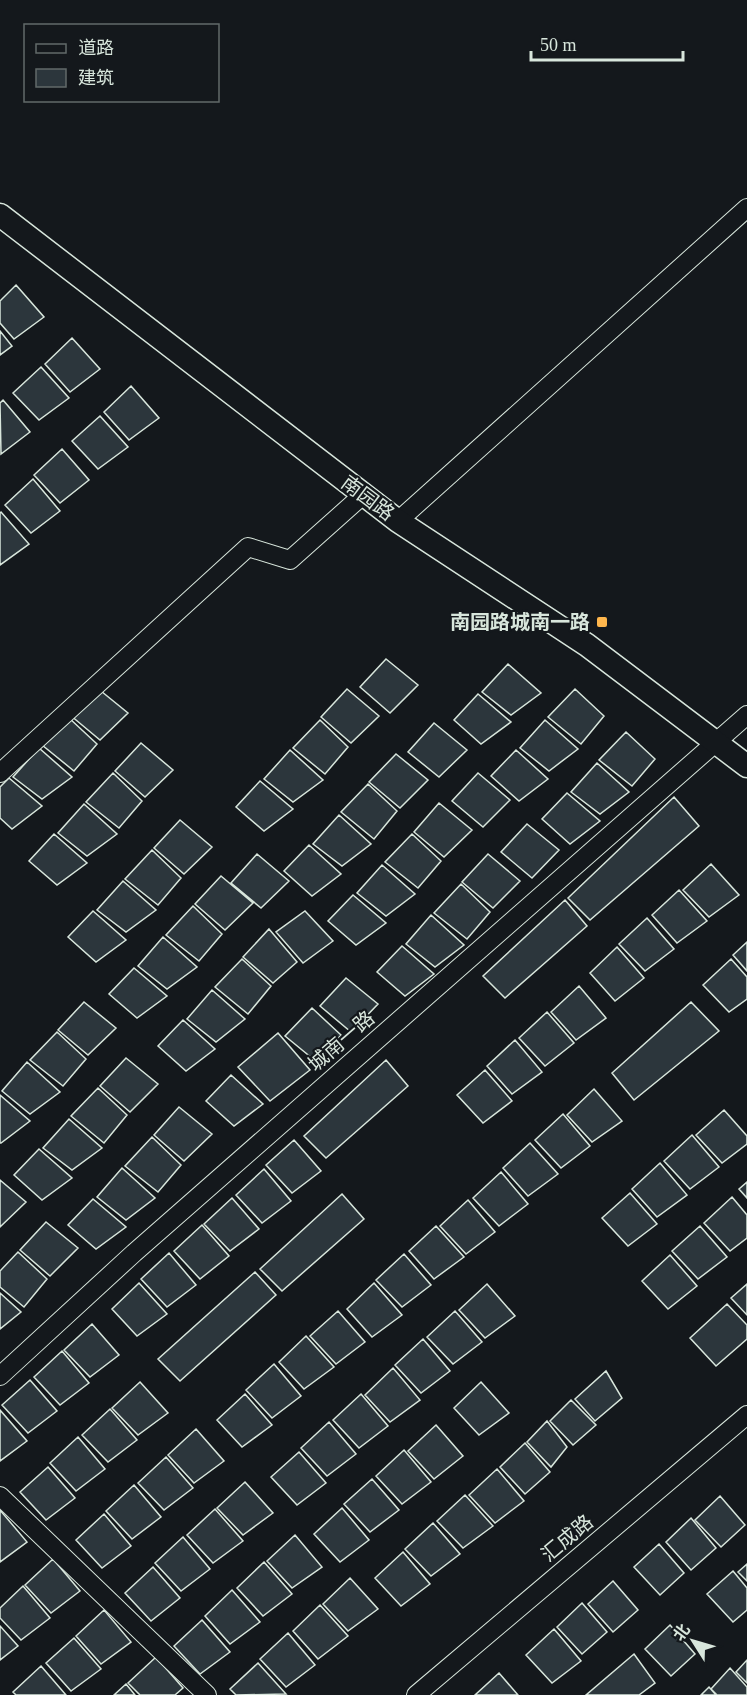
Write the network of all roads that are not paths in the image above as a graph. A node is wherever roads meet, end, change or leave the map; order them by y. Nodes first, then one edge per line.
1 (747, 208) edge
2 (0, 215) edge
3 (364, 494) junction
4 (398, 521) junction
5 (747, 716) edge
6 (715, 742) junction
7 (747, 766) edge
8 (0, 773) edge
9 (0, 1376) edge
10 (747, 1414) edge
11 (0, 1496) edge
12 (207, 1695) edge
13 (416, 1695) edge

1 - 4 street
2 - 3 street, 南园路
3 - 4 street, 南园路
3 - 8 street
4 - 6 street, 南园路
5 - 6 street, 城南一路
6 - 7 street, 南园路
6 - 9 street, 城南一路
10 - 13 street, 汇成路
11 - 12 street

